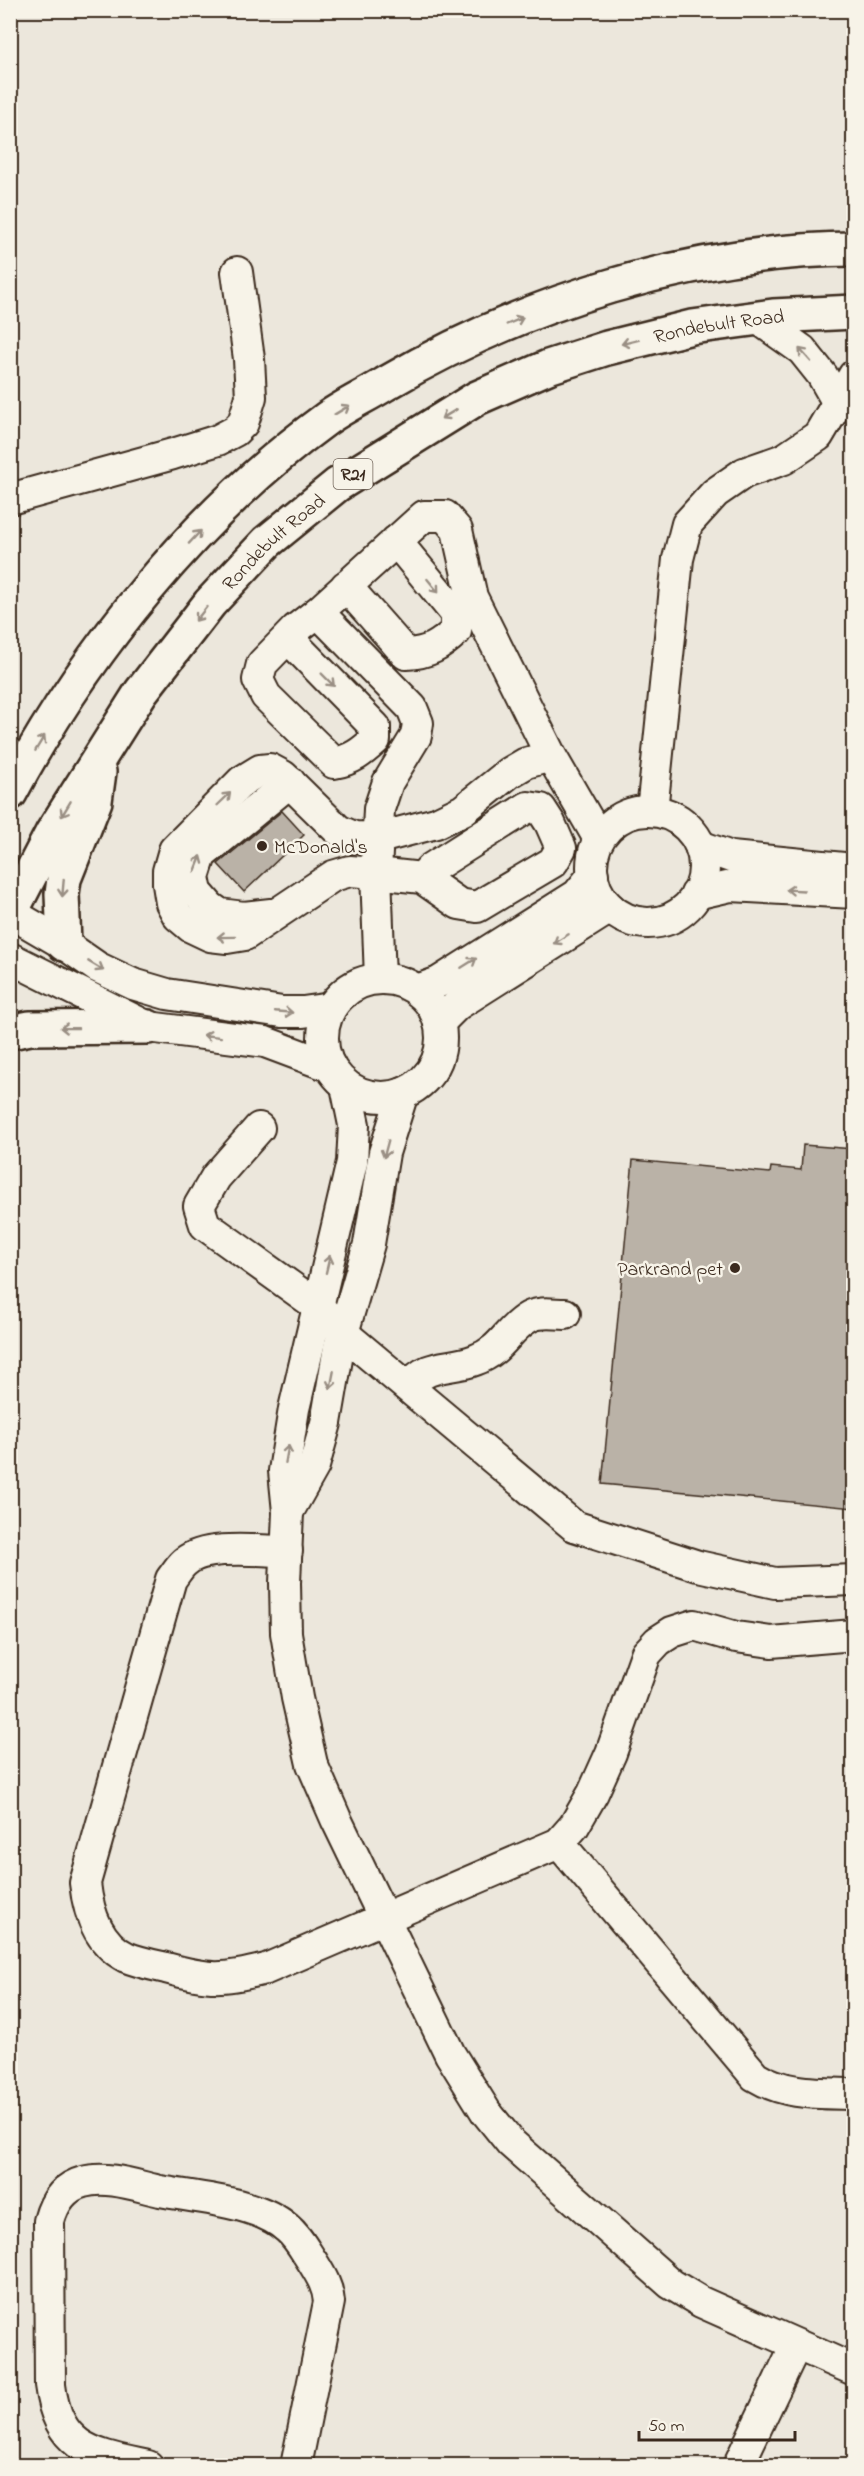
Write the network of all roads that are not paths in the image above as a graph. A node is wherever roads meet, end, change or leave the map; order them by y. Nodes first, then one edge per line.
1 (854, 249) edge
2 (237, 272) dead end
3 (854, 312) edge
4 (757, 318) junction
5 (854, 375) edge
6 (838, 403) junction
7 (10, 499) edge
8 (396, 541) junction
9 (346, 586) junction
10 (318, 612) junction
11 (288, 638) dead end
12 (102, 753) junction
13 (551, 756) junction
14 (11, 791) edge
15 (652, 810) junction
16 (379, 838) junction
17 (599, 839) junction
18 (700, 846) junction
19 (854, 870) edge
20 (376, 873) junction
21 (593, 875) junction
22 (422, 878) dead end
23 (854, 893) edge
24 (696, 894) junction
25 (610, 908) junction
26 (11, 913) edge
27 (64, 944) junction
28 (10, 958) edge
29 (380, 979) junction
30 (417, 990) junction
31 (331, 1008) junction
32 (439, 1023) junction
33 (148, 1027) junction
34 (10, 1032) edge
35 (338, 1076) junction
36 (403, 1093) junction
37 (259, 1128) dead end
38 (318, 1306) junction
39 (565, 1314) dead end
40 (343, 1333) junction
41 (410, 1386) junction
42 (288, 1512) junction
43 (287, 1551) junction
44 (854, 1580) edge
45 (854, 1635) edge
46 (559, 1843) junction
47 (385, 1919) junction
48 (854, 2094) edge
49 (796, 2345) junction
50 (854, 2370) edge
51 (148, 2466) edge
52 (296, 2466) edge
53 (738, 2466) edge

14 -> 1 main road
2 - 7 street
3 - 4 main road, Rondebult Road / R21
6 -> 4 street
4 -> 12 main road, Rondebult Road / R21
5 - 6 street
6 - 15 street
8 - 9 street
8 -> 9 street
8 - 13 street
9 - 10 street
10 - 11 street
10 - 16 street
12 -> 26 main road, Rondebult Road / R21
12 -> 27 main road
13 - 16 street
13 - 17 street
15 - 17 street
15 - 18 street
16 - 20 street
20 -> 16 street
17 - 21 street
18 - 19 street
18 - 24 street
20 - 22 street
20 - 29 street
21 - 25 street
30 -> 21 street
23 -> 24 street
24 - 25 street
25 -> 32 street
26 - 27 street
27 -> 31 street
28 - 33 street
29 - 30 street
29 - 31 street
30 - 32 street
31 - 35 street
32 - 36 street
33 -> 34 main road
35 -> 33 street
35 - 36 street
38 -> 35 street
36 -> 40 street
37 - 38 street
38 - 40 street
42 -> 38 street
39 - 41 street
40 - 41 street
40 -> 42 street
41 - 44 street
42 - 43 street
43 - 47 street
43 - 47 street
45 - 46 street
46 - 47 street
46 - 48 street
47 - 49 street
49 - 50 street
49 - 53 street
51 - 52 street

